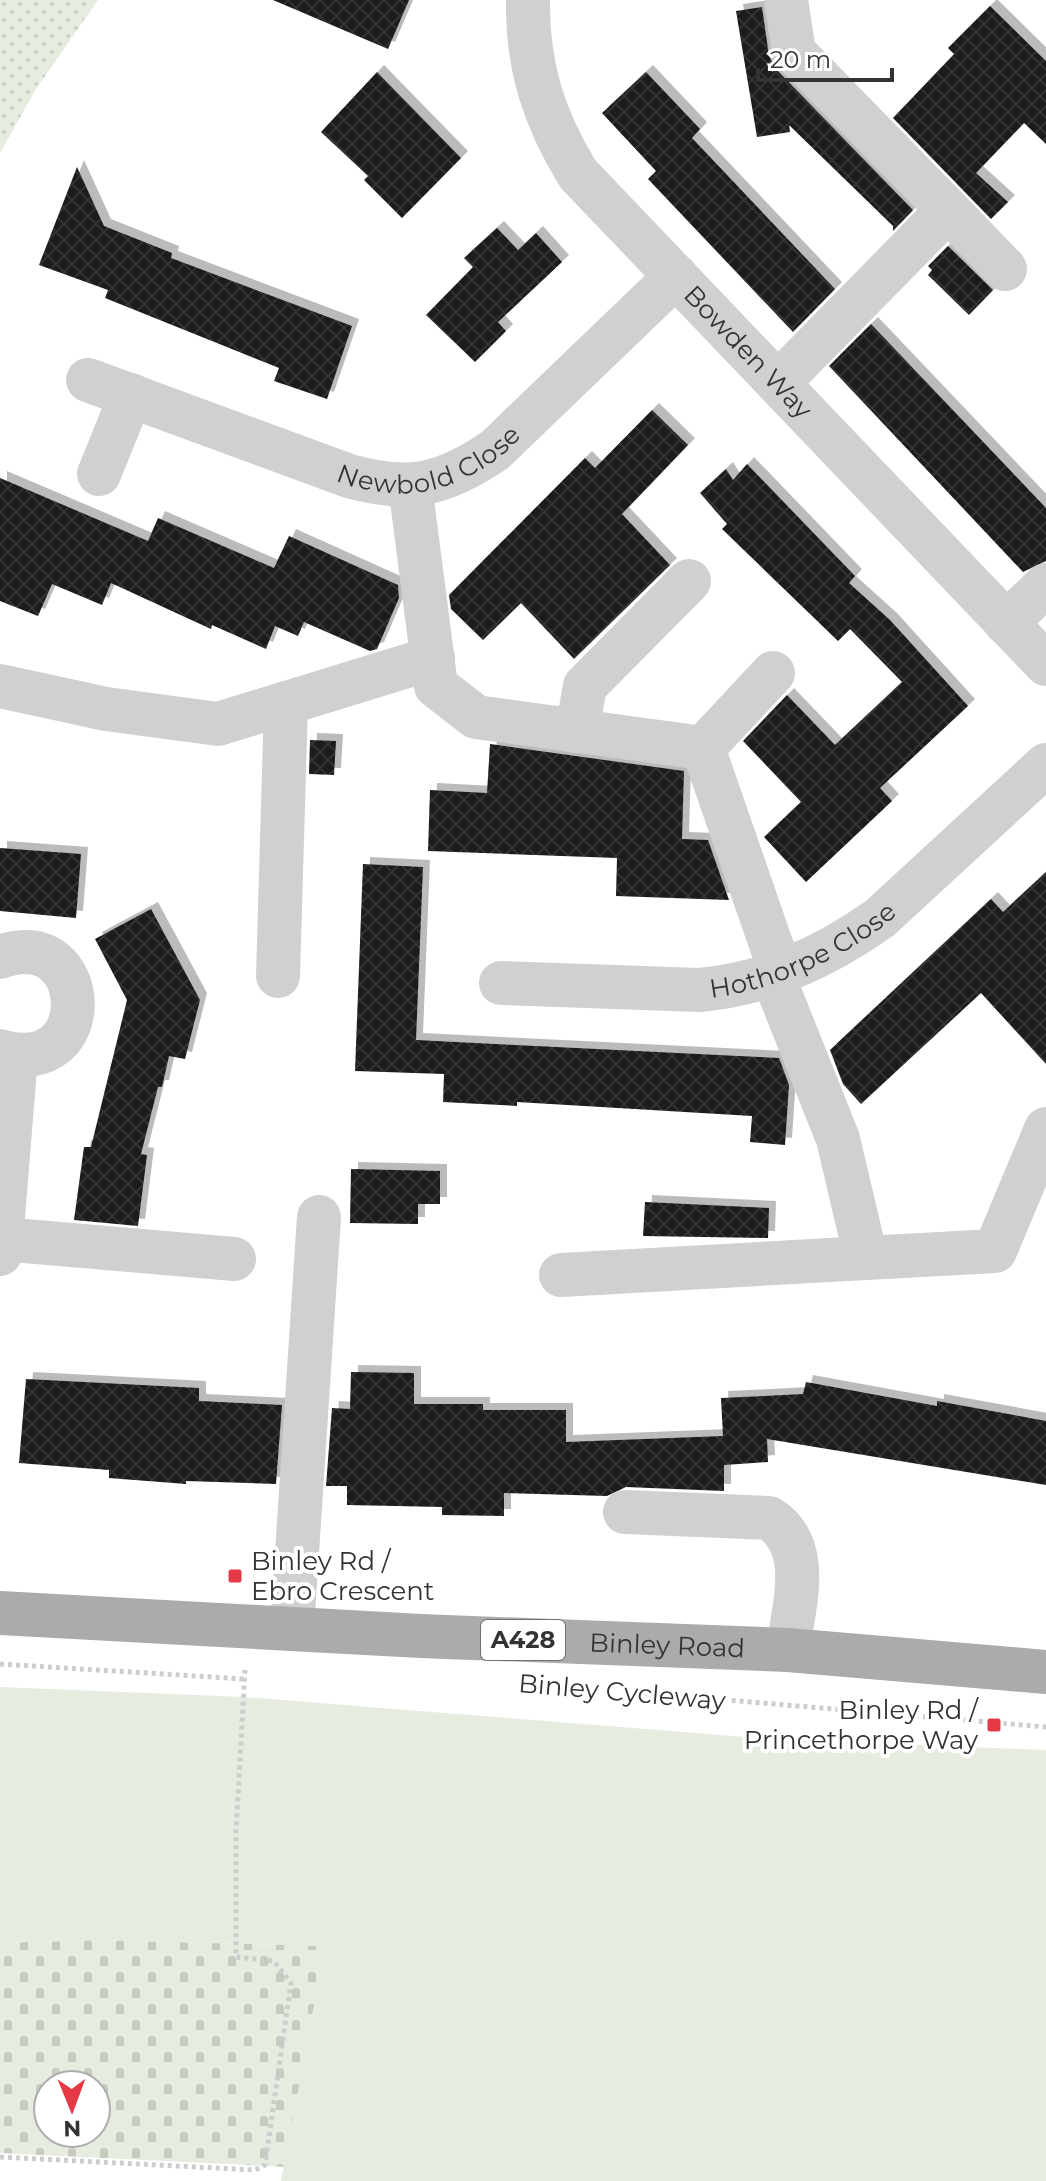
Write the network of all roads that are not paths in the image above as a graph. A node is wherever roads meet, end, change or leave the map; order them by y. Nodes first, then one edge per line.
1 (528, 0) edge
2 (793, 1) edge
3 (948, 210) junction
4 (1005, 269) dead end
5 (676, 276) junction
6 (88, 380) dead end
7 (778, 383) junction
8 (131, 395) junction
9 (99, 474) dead end
10 (410, 485) junction
11 (689, 581) dead end
12 (1046, 585) edge
13 (1006, 623) junction
14 (433, 658) junction
15 (1046, 664) edge
16 (773, 673) dead end
17 (0, 686) edge
18 (286, 703) junction
19 (577, 731) junction
20 (703, 748) junction
21 (1046, 765) edge
22 (0, 957) edge
23 (777, 974) junction
24 (278, 976) dead end
25 (501, 983) dead end
26 (8, 1053) edge
27 (1046, 1129) edge
28 (319, 1217) dead end
29 (1, 1246) edge
30 (866, 1258) junction
31 (234, 1259) dead end
32 (561, 1275) dead end
33 (625, 1512) dead end
34 (0, 1613) edge
35 (292, 1629) junction
36 (788, 1650) junction
37 (1046, 1672) edge

1 - 5 street, Bowden Way
2 - 3 street
3 - 4 street
3 - 7 street
5 - 7 street, Bowden Way
5 - 10 street, Newbold Close
6 - 8 street, Newbold Close
7 - 13 street, Bowden Way
8 - 9 street
8 - 10 street, Newbold Close
10 - 14 street
11 - 19 street
12 - 13 street
13 - 15 street, Bowden Way
14 - 18 street
14 - 19 street
16 - 20 street
17 - 18 street
18 - 24 street
19 - 20 street
20 - 23 street
21 - 23 street, Hothorpe Close
22 - 26 street
23 - 25 street, Hothorpe Close
23 - 30 street
26 - 29 street
27 - 30 street
28 - 35 street
29 - 31 street
30 - 32 street
33 - 36 street
34 - 35 main road, Binley Road / A428
35 - 36 main road, Binley Road / A428
36 - 37 main road, Binley Road / A428

